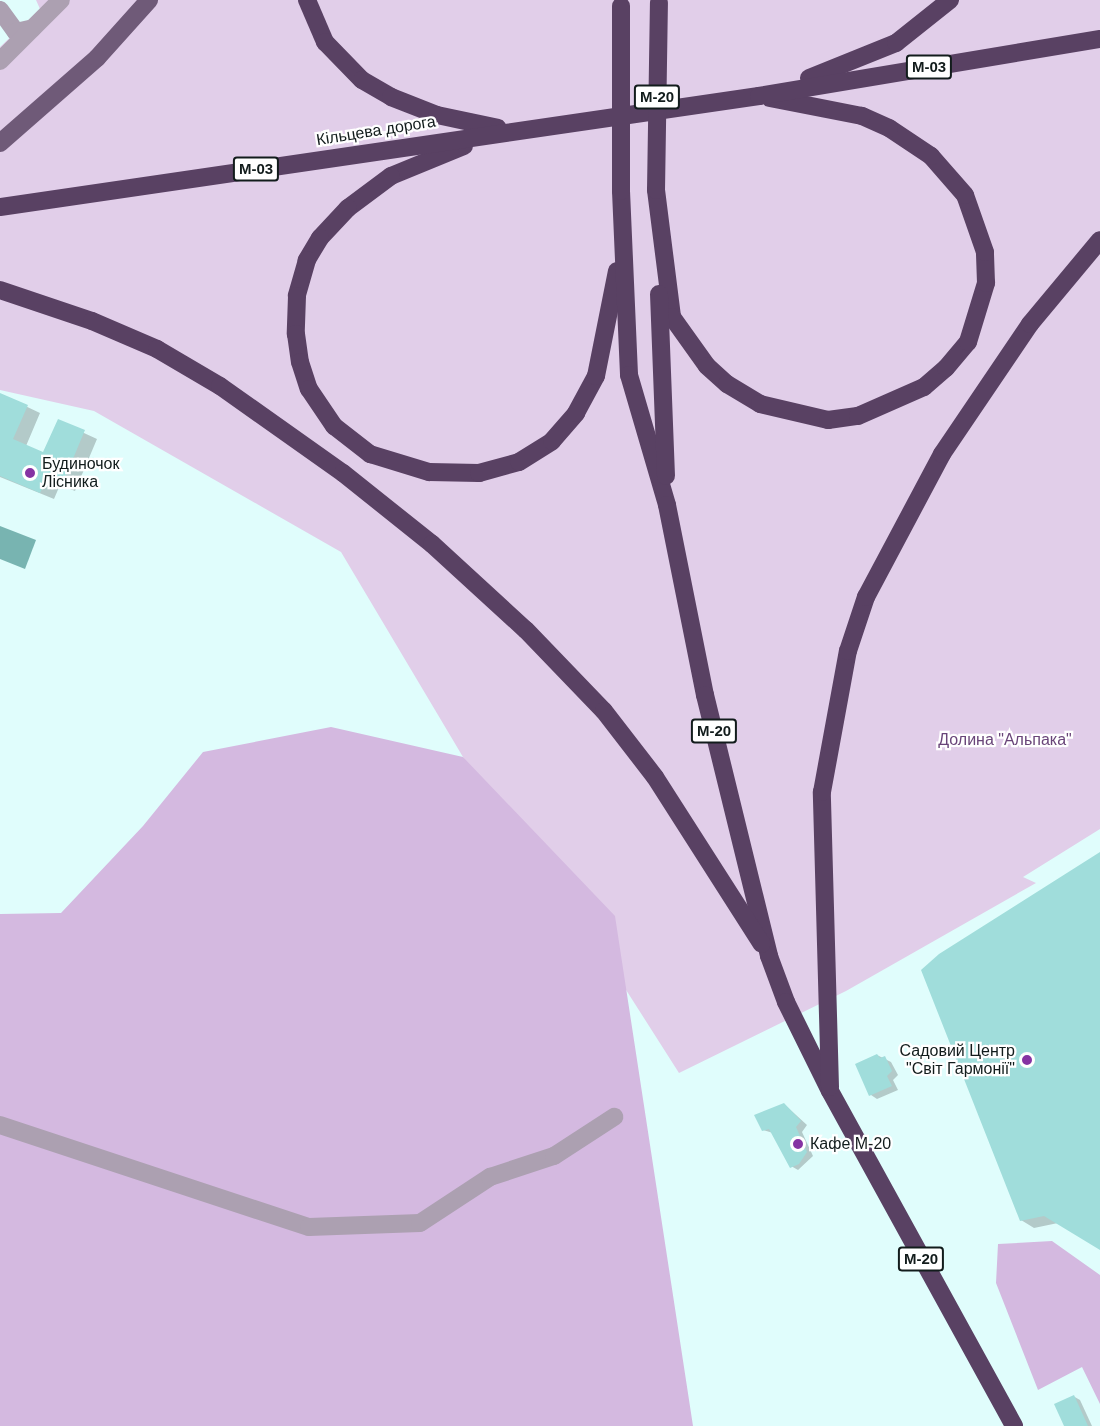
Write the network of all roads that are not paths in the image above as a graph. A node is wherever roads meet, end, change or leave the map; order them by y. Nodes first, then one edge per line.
1 (61, 0) edge
2 (149, 0) edge
3 (307, 0) edge
4 (950, 0) edge
5 (659, 1) edge
6 (621, 2) edge
7 (0, 10) edge
8 (33, 28) junction
9 (1100, 39) edge
10 (0, 62) edge
11 (759, 96) junction
12 (512, 130) junction
13 (0, 143) edge
14 (656, 190) junction
15 (0, 207) edge
16 (1100, 240) edge
17 (621, 251) junction
18 (0, 290) edge
19 (667, 505) junction
20 (769, 956) junction
21 (830, 1091) junction
22 (614, 1117) dead end
23 (0, 1125) edge
24 (1014, 1426) edge

1 - 8 lane
2 - 13 main road
3 - 12 highway
4 - 11 highway
5 - 14 highway, М-20, bridge
6 - 17 highway, М-20, bridge
7 - 8 lane
8 - 10 lane
9 - 11 highway, М-03
11 - 12 highway, Кільцева дорога / М-03
11 - 14 highway
12 - 15 highway, Кільцева дорога / М-03
12 - 17 highway
14 - 19 highway, М-20
16 - 21 highway
17 - 19 highway, М-20
18 - 20 highway
19 - 20 highway, М-20
20 - 21 highway, М-20
21 - 24 highway, М-20
22 - 23 lane

